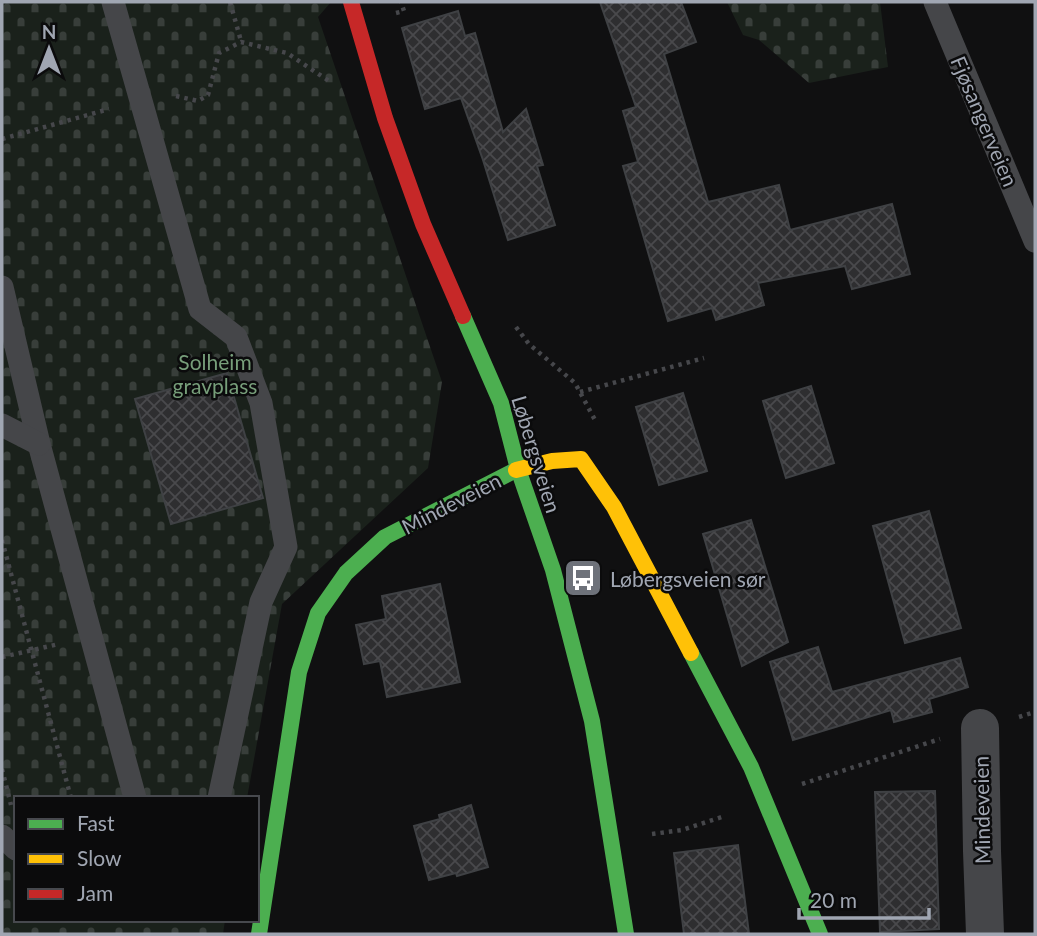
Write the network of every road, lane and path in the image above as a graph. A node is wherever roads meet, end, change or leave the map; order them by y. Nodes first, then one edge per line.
1 (113, 2) edge
2 (230, 2) edge
3 (351, 2) edge
4 (401, 2) edge
5 (935, 2) edge
6 (400, 12) dead end
7 (241, 42) junction
8 (331, 82) dead end
9 (140, 101) junction
10 (97, 112) dead end
11 (2, 139) edge
12 (1035, 241) edge
13 (2, 287) edge
14 (513, 323) dead end
15 (704, 358) dead end
16 (580, 392) junction
17 (2, 425) edge
18 (599, 427) dead end
19 (40, 444) junction
20 (518, 469) junction
21 (2, 540) edge
22 (90, 636) junction
23 (31, 651) junction
24 (2, 657) edge
25 (1035, 712) edge
26 (980, 728) junction
27 (2, 769) edge
28 (800, 784) dead end
29 (70, 796) edge
30 (134, 796) edge
31 (219, 796) edge
32 (12, 810) dead end
33 (733, 814) dead end
34 (646, 835) dead end
35 (259, 934) edge
36 (626, 934) edge
37 (820, 934) edge
38 (985, 934) edge

1 - 9 lane
2 - 7 path
3 - 20 street, Løbergsveien
4 - 6 path
5 - 12 lane, Fjøsangerveien
7 - 8 path
7 - 9 path
9 - 31 lane
10 - 11 path
13 - 19 lane
14 - 16 path
15 - 16 path
16 - 18 path
17 - 19 lane
19 - 22 lane
20 - 35 street, Mindeveien
20 - 36 street, Løbergsveien
20 - 37 street, Mindeveien
21 - 23 path
22 - 23 path
22 - 30 lane
23 - 24 path
23 - 29 path
25 - 26 path, Mindeveien
26 - 28 path, Mindeveien
26 - 38 street, Mindeveien
27 - 32 path
33 - 34 path

